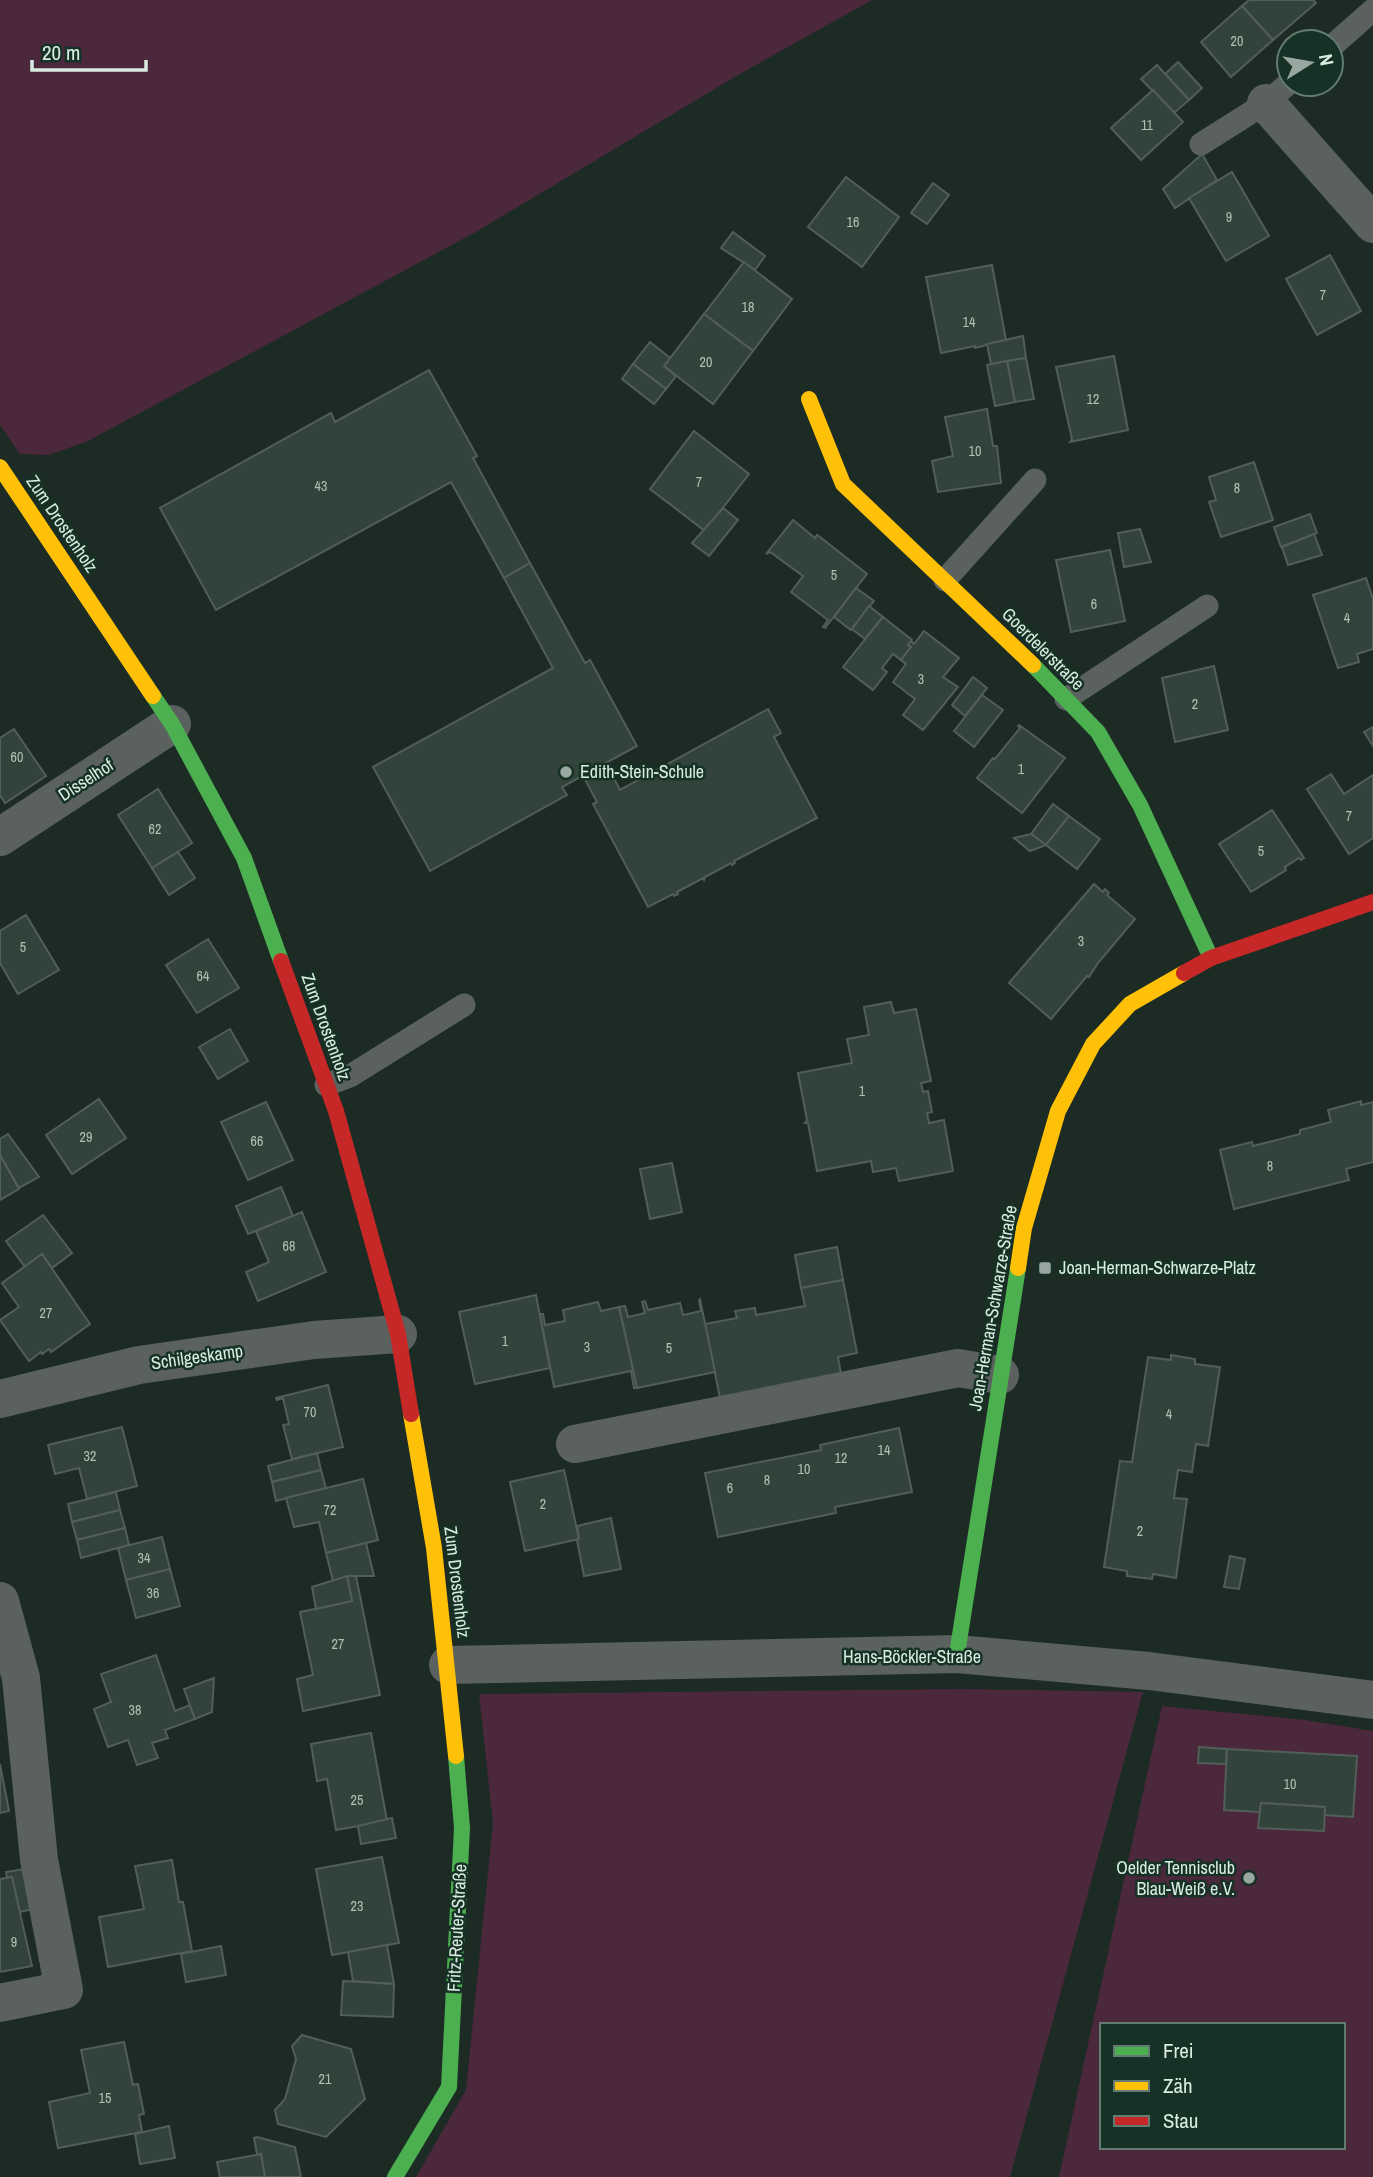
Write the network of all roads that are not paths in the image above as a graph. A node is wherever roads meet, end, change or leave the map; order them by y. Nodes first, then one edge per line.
1 (1373, 10) edge
2 (1345, 35) edge
3 (1275, 95) edge
4 (1282, 98) edge
5 (1201, 144) dead end
6 (1373, 224) edge
7 (808, 399) dead end
8 (0, 467) edge
9 (1035, 480) dead end
10 (944, 580) junction
11 (1207, 606) dead end
12 (1066, 699) junction
13 (172, 724) junction
14 (0, 837) edge
15 (1373, 902) edge
16 (1211, 958) junction
17 (464, 1004) dead end
18 (326, 1086) junction
19 (398, 1334) junction
20 (1000, 1375) junction
21 (0, 1399) edge
22 (575, 1444) dead end
23 (0, 1601) edge
24 (957, 1654) junction
25 (448, 1665) junction
26 (1373, 1700) edge
27 (0, 2003) edge
28 (395, 2177) edge

1 - 2 lane
3 - 5 lane
4 - 6 street
7 - 10 street, Goerdelerstraße
8 - 13 street, Zum Drostenholz
9 - 10 lane
10 - 12 street, Goerdelerstraße
11 - 12 lane
12 - 16 street, Goerdelerstraße
13 - 14 street, Disselhof
13 - 18 street, Zum Drostenholz
15 - 16 street, Joan-Herman-Schwarze-Straße
16 - 20 street, Joan-Herman-Schwarze-Straße
17 - 18 lane
18 - 19 street, Zum Drostenholz
19 - 21 street, Schilgeskamp
19 - 25 street, Zum Drostenholz
20 - 22 street
20 - 24 street, Joan-Herman-Schwarze-Straße
23 - 27 street
24 - 25 street, Hans-Böckler-Straße
24 - 26 street, Hans-Böckler-Straße
25 - 28 street, Fritz-Reuter-Straße

